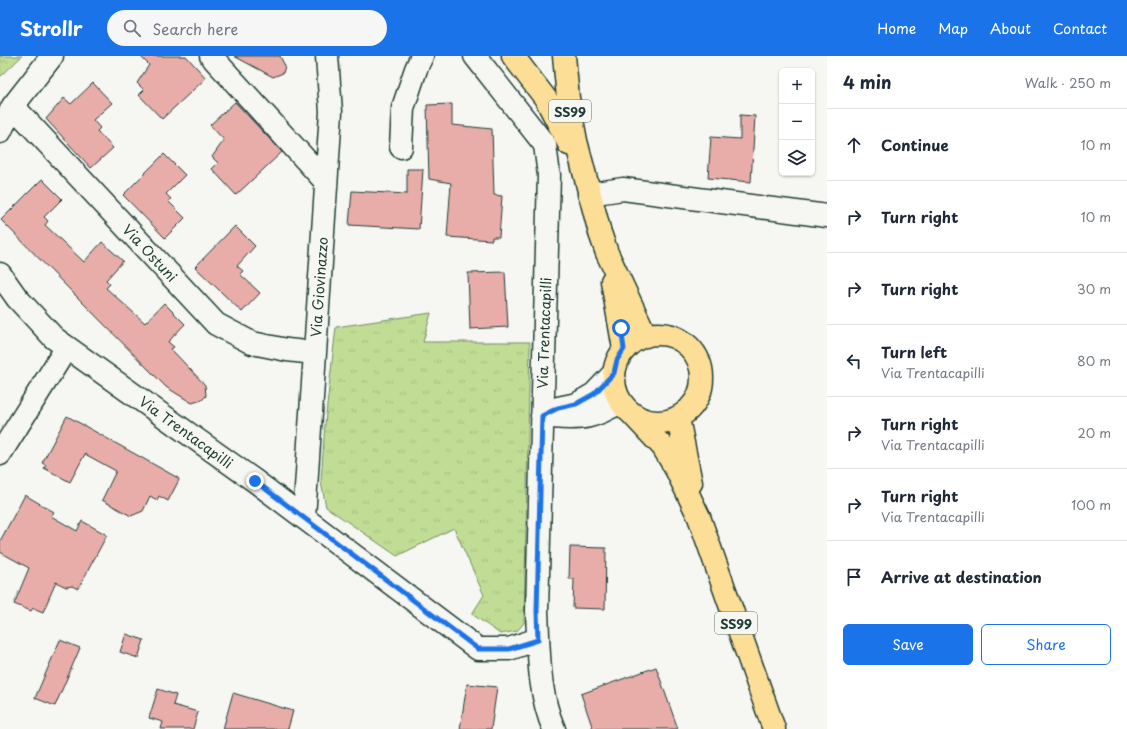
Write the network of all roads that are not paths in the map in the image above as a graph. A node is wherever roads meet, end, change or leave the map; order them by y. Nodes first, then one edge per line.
1 (52, 56) edge
2 (211, 56) edge
3 (327, 56) edge
4 (422, 56) edge
5 (475, 56) edge
6 (513, 56) edge
7 (564, 56) edge
8 (7, 110) edge
9 (0, 132) edge
10 (401, 147) dead end
11 (581, 165) junction
12 (326, 182) junction
13 (589, 194) junction
14 (827, 216) edge
15 (607, 253) junction
16 (0, 274) edge
17 (646, 336) junction
18 (67, 347) junction
19 (624, 349) junction
20 (315, 353) junction
21 (614, 373) junction
22 (626, 408) junction
23 (542, 416) junction
24 (678, 418) junction
25 (0, 454) edge
26 (699, 517) junction
27 (304, 518) junction
28 (538, 640) junction
29 (554, 729) edge
30 (774, 729) edge

1 - 8 street
2 - 12 street
3 - 12 street, Via Giovinazzo
4 - 10 street
5 - 23 street, Via Trentacapilli
6 - 11 main road
7 - 11 main road, SS99
8 - 9 street
8 - 20 street, Via Ostuni
11 - 13 main road, SS99
12 - 20 street, Via Giovinazzo
13 - 14 street
13 - 15 main road, SS99
15 - 17 main road, SS99
15 - 19 main road, SS99
16 - 18 street, Via Trentacapilli
17 - 19 main road
17 - 24 main road
18 - 25 street
18 - 27 street, Via Trentacapilli
19 - 21 main road
20 - 27 street, Via Giovinazzo
21 - 22 main road
21 - 23 street
22 - 23 street
22 - 24 main road
22 - 26 main road, SS99
23 - 28 street, Via Trentacapilli
24 - 26 main road, SS99
26 - 30 main road, SS99
27 - 28 street, Via Trentacapilli
28 - 29 street

